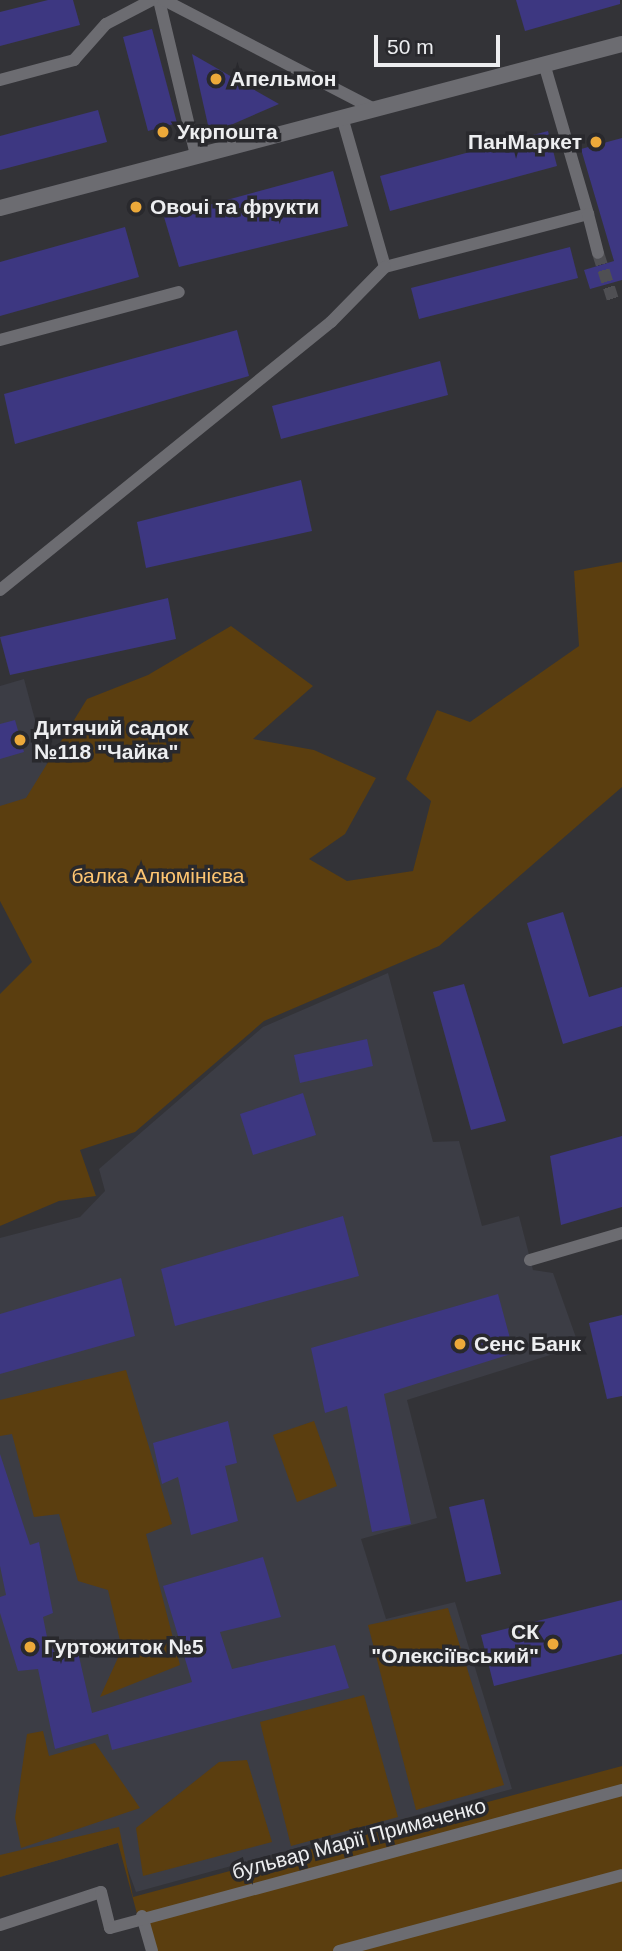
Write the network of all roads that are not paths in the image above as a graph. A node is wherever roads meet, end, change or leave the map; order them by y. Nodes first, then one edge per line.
1 (152, 0) edge
2 (161, 0) edge
3 (622, 44) edge
4 (544, 64) junction
5 (0, 80) edge
6 (374, 109) junction
7 (342, 117) junction
8 (196, 155) junction
9 (0, 208) edge
10 (588, 214) junction
11 (598, 254) tunnel mouth
12 (385, 267) junction
13 (179, 292) dead end
14 (0, 340) edge
15 (0, 590) edge
16 (622, 1233) edge
17 (530, 1260) dead end
18 (622, 1790) edge
19 (622, 1875) edge
20 (142, 1916) junction
21 (0, 1925) edge
22 (152, 1951) edge
23 (339, 1951) edge

1 - 5 street
2 - 6 street
2 - 8 street
3 - 4 street
4 - 6 street
4 - 10 street
6 - 7 street
7 - 8 street
7 - 12 street
8 - 9 street
10 - 11 street
10 - 12 street
12 - 15 street
13 - 14 street
16 - 17 street
18 - 20 street, бульвар Марії Примаченко
19 - 23 street
20 - 21 street, бульвар Марії Примаченко
20 - 22 street

